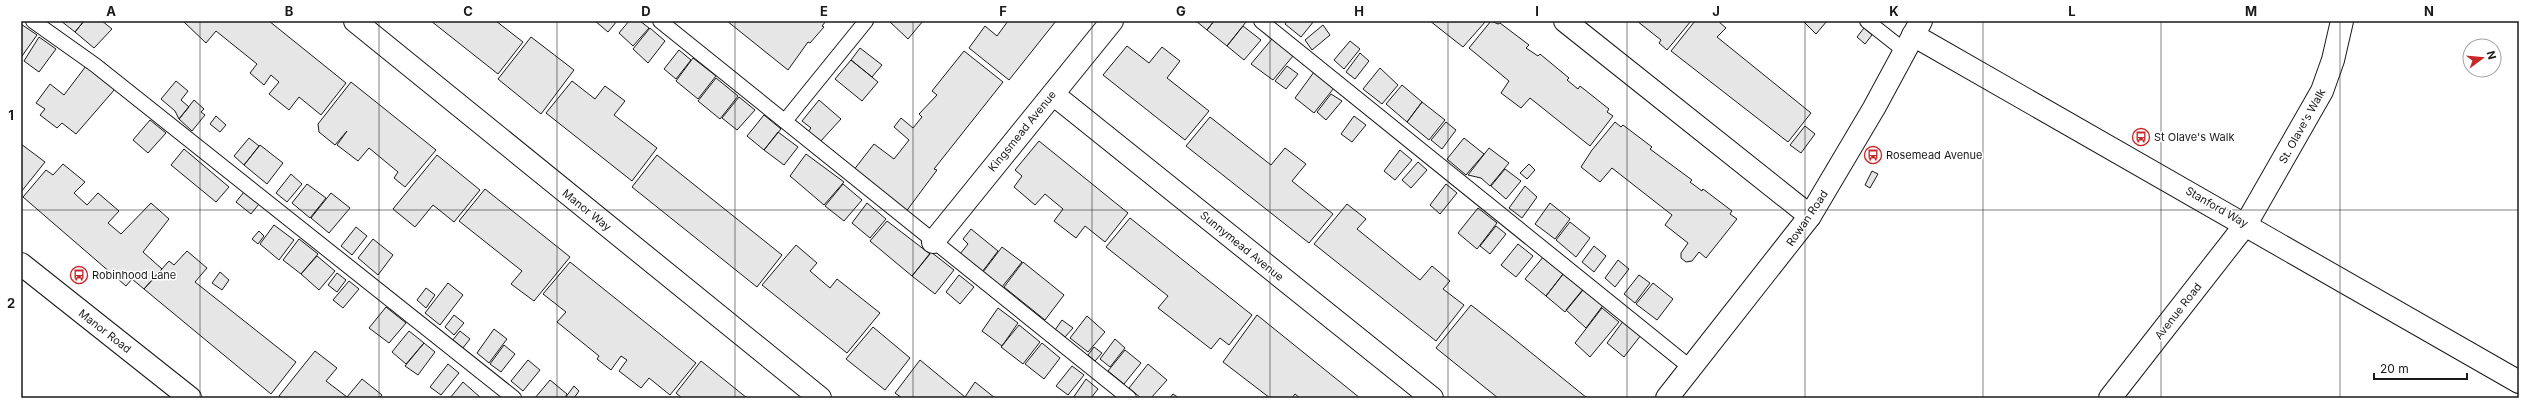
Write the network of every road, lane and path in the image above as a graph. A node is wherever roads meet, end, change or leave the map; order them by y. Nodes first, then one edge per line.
1 (33, 21) edge
2 (355, 21) edge
3 (660, 21) edge
4 (866, 21) edge
5 (1112, 21) edge
6 (1261, 21) edge
7 (1565, 21) edge
8 (1867, 21) edge
9 (2342, 21) edge
10 (1913, 36) edge
11 (1053, 94) junction
12 (785, 121) junction
13 (1810, 216) junction
14 (2246, 224) junction
15 (932, 242) junction
16 (21, 264) edge
17 (1691, 368) junction
18 (2519, 382) edge
19 (190, 398) edge
20 (514, 398) edge
21 (820, 398) edge
22 (1129, 398) edge
23 (1432, 398) edge
24 (1667, 398) edge
25 (2110, 398) edge

1 - 20 lane
2 - 21 street, Manor Way
3 - 12 lane
4 - 12 lane
5 - 11 street, Kingsmead Avenue
6 - 17 lane
7 - 13 street
8 - 10 lane
9 - 14 street, St. Olave's Walk
10 - 13 street, Rowan Road
10 - 14 street, Stanford Way
11 - 15 street, Kingsmead Avenue
11 - 23 street, Sunnymead Avenue
12 - 15 lane
13 - 17 street, Rowan Road
14 - 18 street, Stanford Way
14 - 25 street, Avenue Road
15 - 22 lane
16 - 19 street, Manor Road
17 - 24 street, Rowan Road

